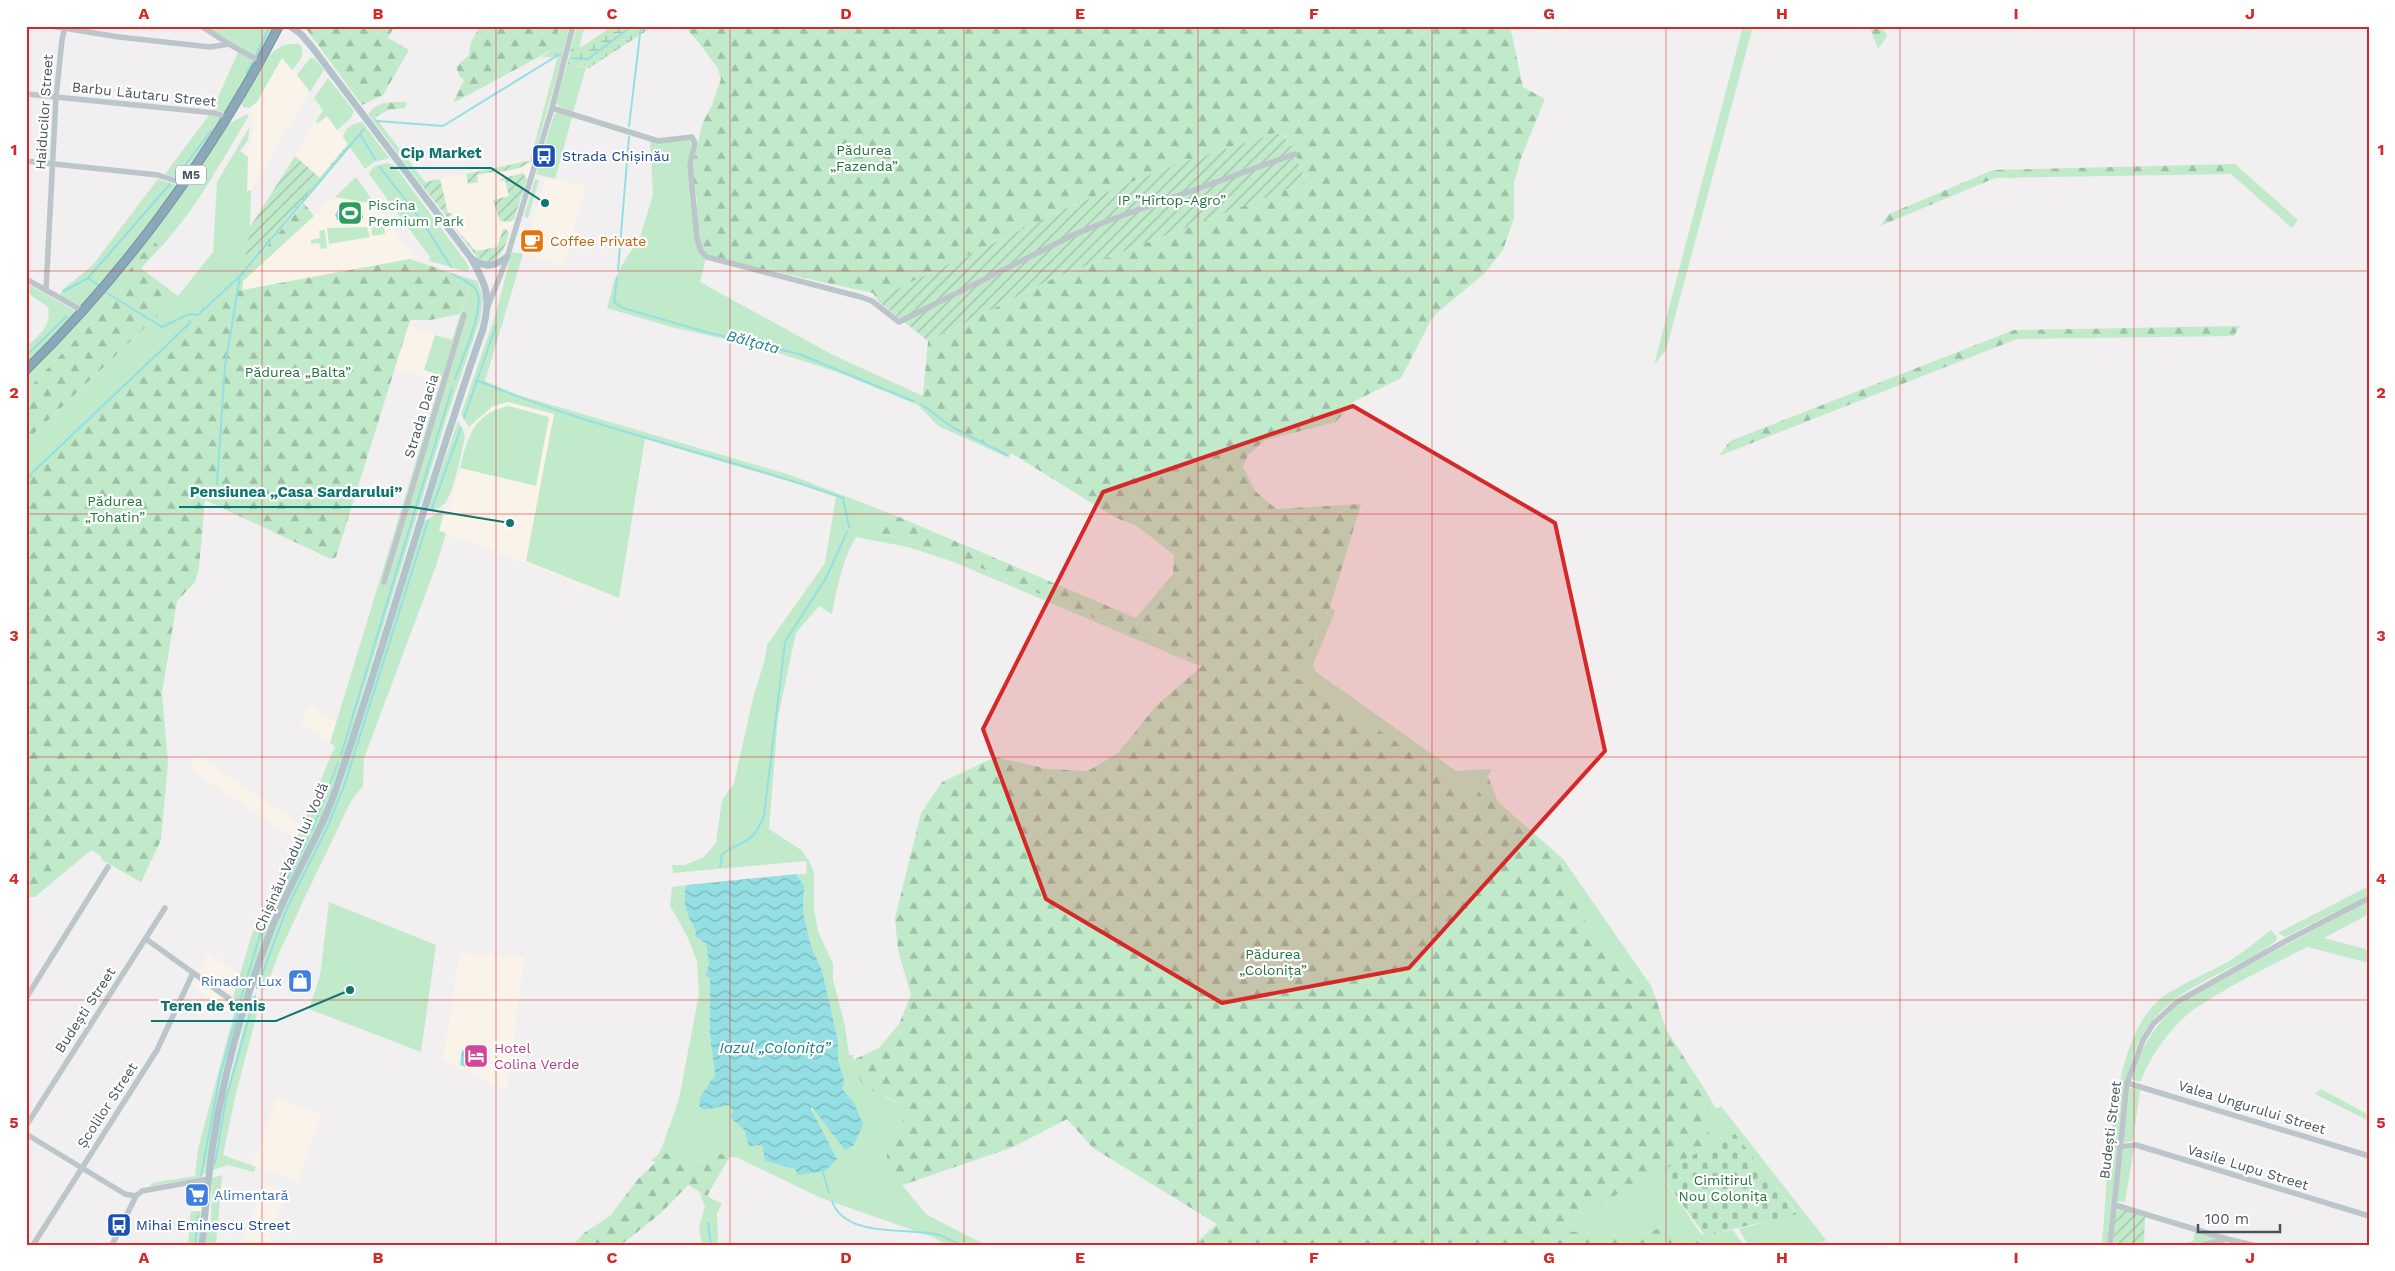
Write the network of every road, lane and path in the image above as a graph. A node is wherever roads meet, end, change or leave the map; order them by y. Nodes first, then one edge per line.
1 (54, 26) edge
2 (201, 26) edge
3 (279, 26) edge
4 (290, 26) edge
5 (573, 26) edge
6 (65, 27) edge
7 (228, 44) junction
8 (261, 62) junction
9 (26, 94) edge
10 (56, 97) junction
11 (552, 108) junction
12 (228, 118) junction
13 (1295, 154) dead end
14 (26, 161) edge
15 (53, 164) junction
16 (185, 184) junction
17 (507, 257) junction
18 (471, 258) junction
19 (26, 279) edge
20 (46, 290) junction
21 (487, 307) junction
22 (84, 312) junction
23 (464, 315) dead end
24 (26, 370) edge
25 (384, 582) dead end
26 (108, 867) dead end
27 (2369, 898) edge
28 (166, 908) dead end
29 (146, 939) junction
30 (194, 973) junction
31 (26, 998) edge
32 (244, 1010) junction
33 (2128, 1083) junction
34 (26, 1126) edge
35 (26, 1134) edge
36 (2119, 1147) junction
37 (2369, 1156) edge
38 (81, 1168) junction
39 (208, 1179) junction
40 (136, 1196) junction
41 (2115, 1205) junction
42 (2369, 1216) edge
43 (2227, 1239) junction
44 (33, 1245) edge
45 (112, 1245) edge
46 (202, 1245) edge
47 (2110, 1245) edge
48 (2203, 1245) edge
49 (2253, 1245) edge

1 - 6 street
2 - 7 street
3 - 8 highway, M5
4 - 18 main road
5 - 11 street
6 - 7 street
6 - 10 street, Haiducilor Street
7 - 8 street
8 - 12 highway, M5
9 - 10 street, Barbu Lăutaru Street
10 - 12 street, Barbu Lăutaru Street
10 - 15 street, Haiducilor Street
11 - 13 street
11 - 17 street
12 - 16 highway, M5
14 - 15 street
15 - 16 street
15 - 20 street, Haiducilor Street
16 - 22 highway, M5
17 - 18 main road
17 - 21 street
18 - 21 main road
19 - 20 street
20 - 22 street
21 - 32 main road, Chișinău-Vadul lui Vodă
22 - 24 highway, M5
23 - 25 street, Strada Dacia
26 - 31 street
27 - 33 street, Budești Street
28 - 29 street, Budești Street
29 - 30 street
29 - 34 street, Budești Street
30 - 32 street
30 - 38 street, Școlilor Street
32 - 39 main road, Chișinău-Vadul lui Vodă
33 - 36 street, Budești Street
33 - 37 street, Valea Ungurului Street
35 - 38 street
36 - 41 street, Budești Street
36 - 42 street, Vasile Lupu Street
38 - 40 street
38 - 44 street, Școlilor Street
39 - 40 street
39 - 46 main road, Chișinău-Vadul lui Vodă
40 - 45 street
41 - 43 street
41 - 47 street, Budești Street
43 - 48 street
43 - 49 street

